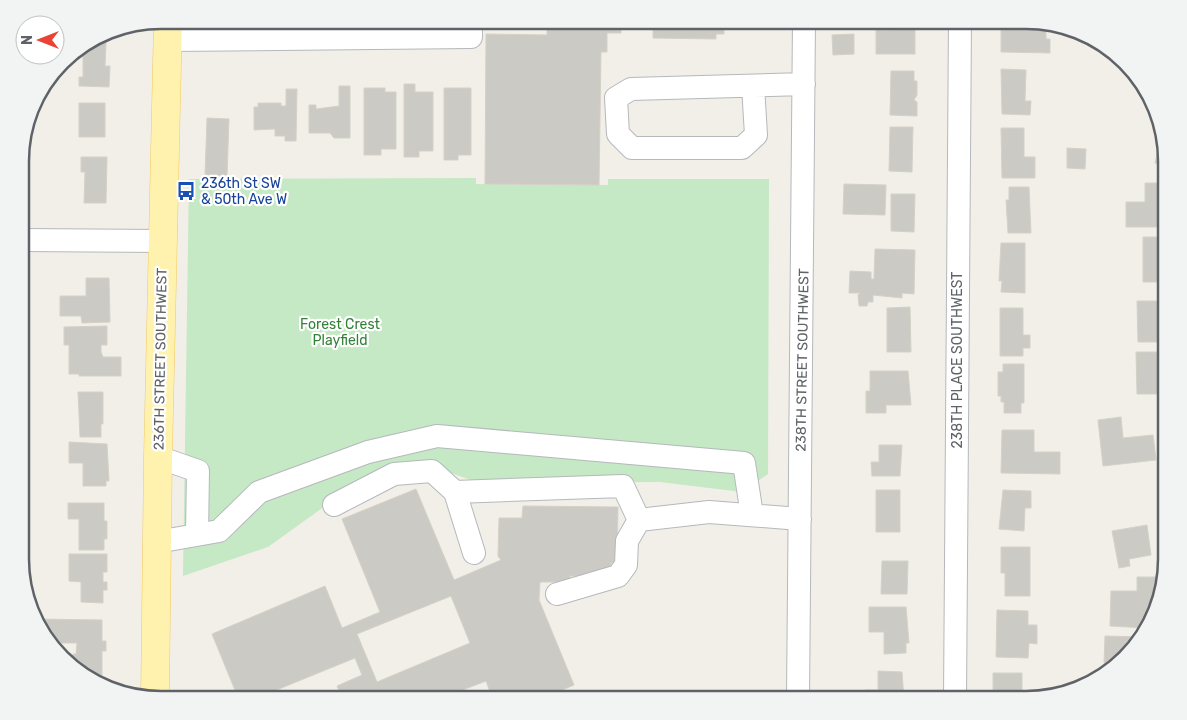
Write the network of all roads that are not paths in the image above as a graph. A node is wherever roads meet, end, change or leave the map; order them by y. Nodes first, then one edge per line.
1 (471, 29) edge
2 (804, 29) edge
3 (960, 29) edge
4 (168, 30) edge
5 (804, 84) junction
6 (753, 86) junction
7 (29, 240) edge
8 (163, 241) junction
9 (158, 457) junction
10 (455, 492) junction
11 (334, 505) dead end
12 (752, 515) junction
13 (800, 519) junction
14 (640, 520) junction
15 (197, 534) junction
16 (157, 542) junction
17 (474, 553) dead end
18 (557, 594) dead end
19 (155, 691) edge
20 (798, 691) edge
21 (955, 691) edge

1 - 4 street
2 - 5 street, 238TH STREET SOUTHWEST
3 - 21 street, 238TH PLACE SOUTHWEST
4 - 8 main road, 236TH STREET SOUTHWEST
5 - 6 street
5 - 13 street, 238TH STREET SOUTHWEST
6 - 6 street
7 - 8 street
8 - 9 main road, 236TH STREET SOUTHWEST
9 - 15 street
9 - 16 main road, 236TH STREET SOUTHWEST
10 - 11 street
10 - 14 street
10 - 17 street
12 - 13 street
12 - 14 street
12 - 15 street
13 - 20 street, 238TH STREET SOUTHWEST
14 - 18 street
15 - 16 street
16 - 19 main road, 236TH STREET SOUTHWEST

